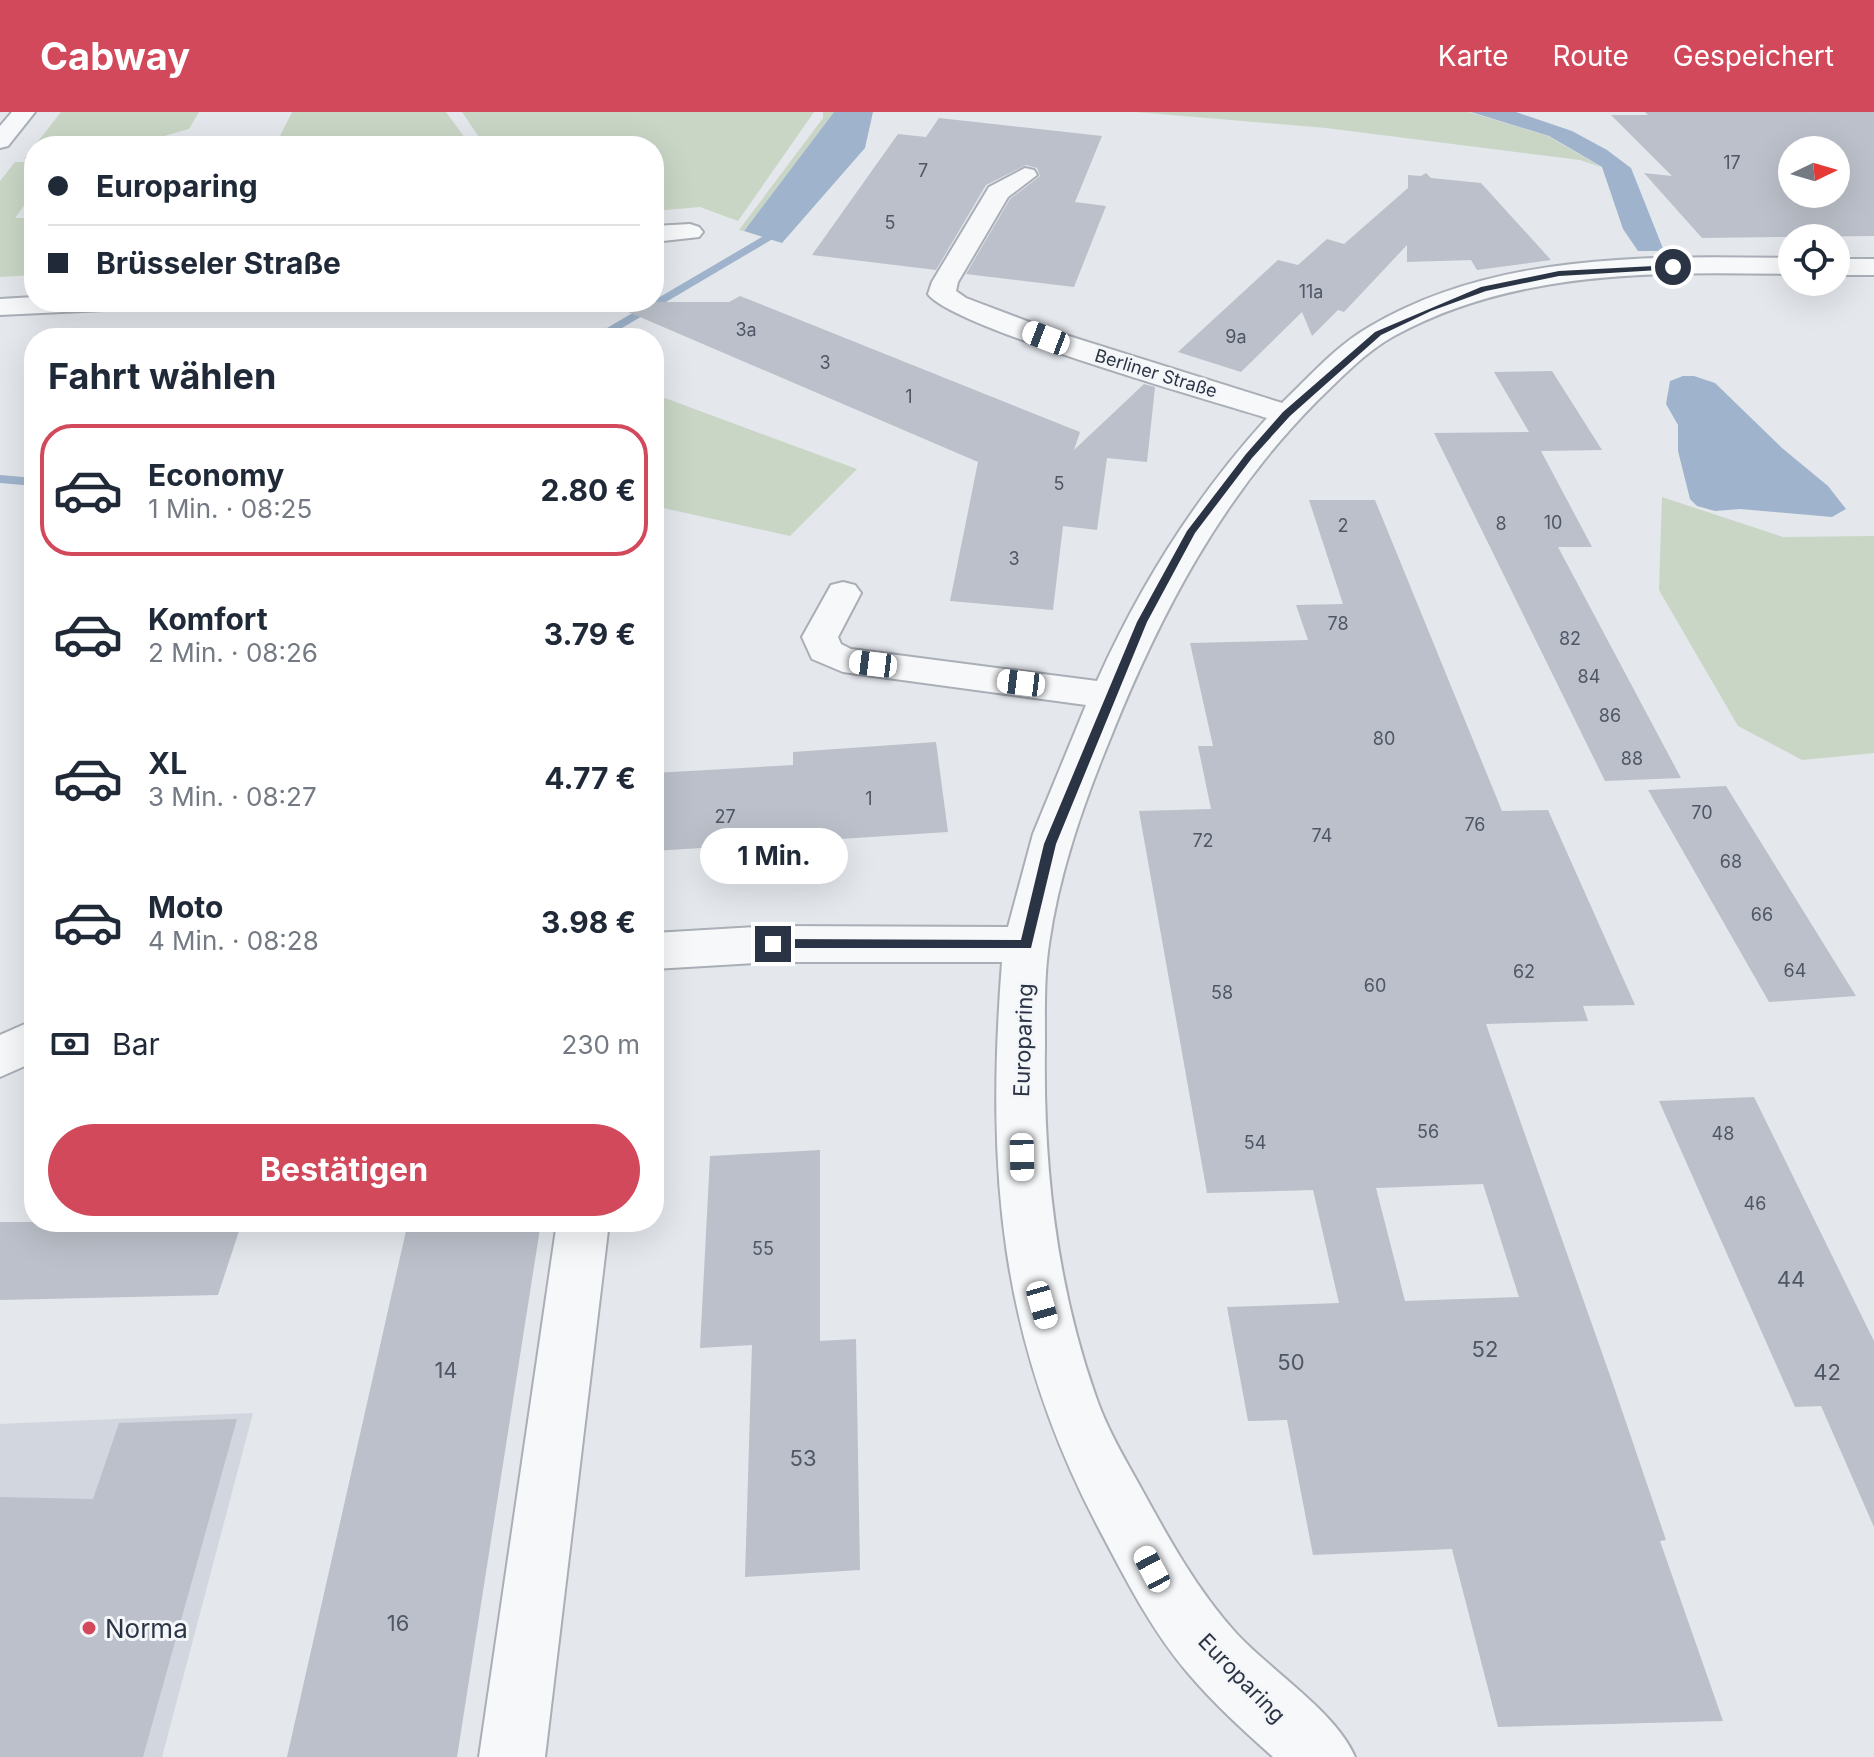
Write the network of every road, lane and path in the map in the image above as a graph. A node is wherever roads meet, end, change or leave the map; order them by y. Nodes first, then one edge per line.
1 (24, 112) edge
2 (0, 141) edge
3 (1025, 175) dead end
4 (690, 232) dead end
5 (664, 233) edge
6 (1778, 266) edge
7 (1850, 267) edge
8 (1874, 267) edge
9 (24, 306) edge
10 (0, 307) edge
11 (1286, 414) junction
12 (843, 593) dead end
13 (1109, 695) junction
14 (1026, 945) junction
15 (664, 950) edge
16 (24, 1045) edge
17 (0, 1057) edge
18 (582, 1232) edge
19 (512, 1757) edge
20 (1322, 1757) edge

1 - 2 street
3 - 11 street, Berliner Straße
4 - 5 street
6 - 11 street, Europaring
7 - 8 street
9 - 10 street
11 - 13 street, Europaring
12 - 13 street
13 - 14 street, Europaring
14 - 15 street
14 - 20 street, Europaring
16 - 17 street
18 - 19 street

